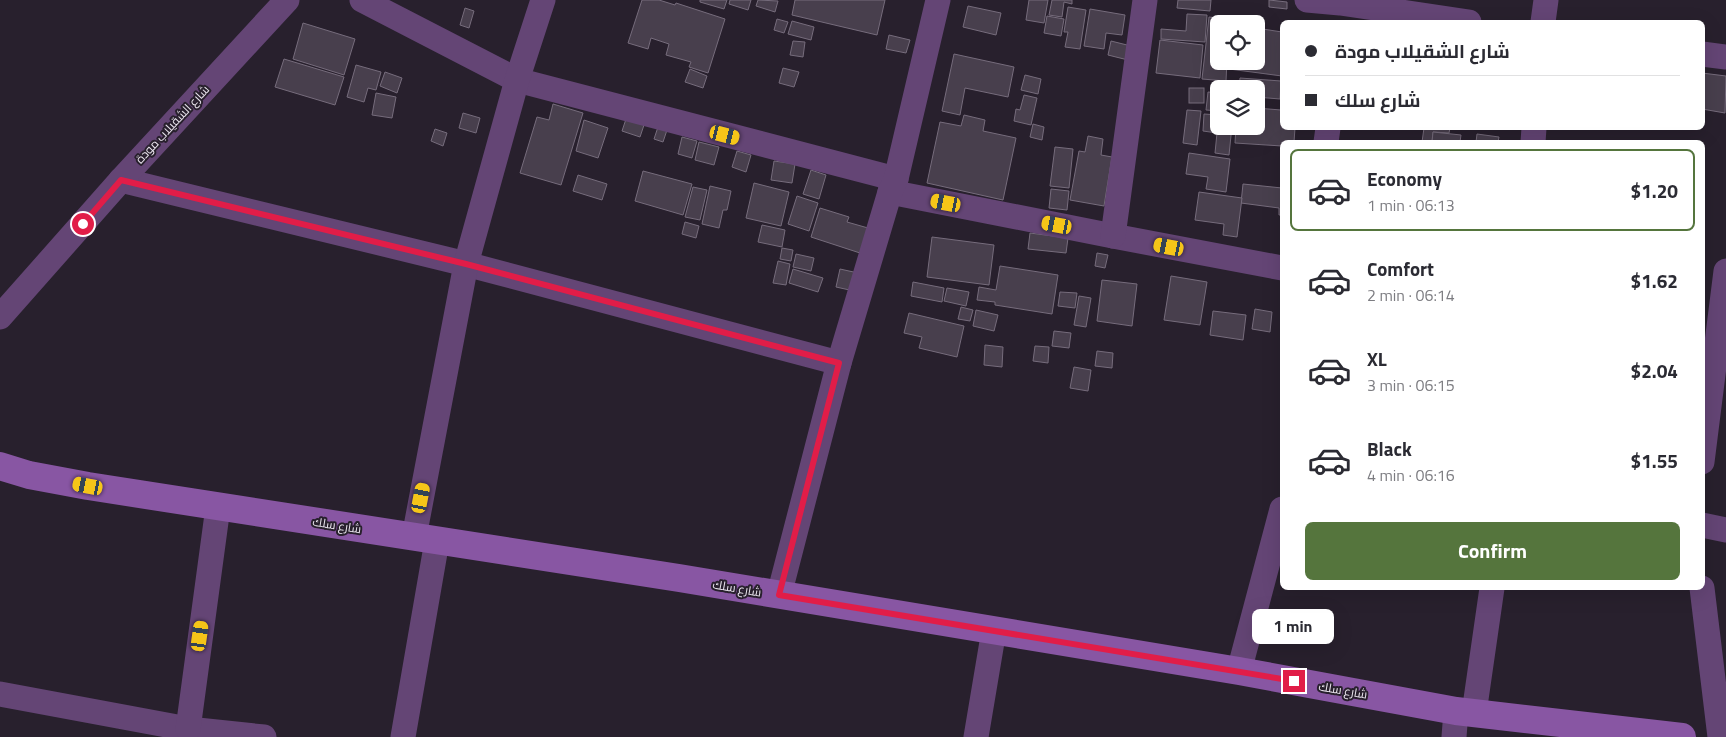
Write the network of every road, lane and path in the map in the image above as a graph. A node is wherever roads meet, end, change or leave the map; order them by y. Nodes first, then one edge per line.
1 (287, 0) edge
2 (362, 0) edge
3 (543, 0) edge
4 (938, 0) edge
5 (1145, 0) edge
6 (1307, 0) edge
7 (1546, 0) edge
8 (1339, 8) edge
9 (1450, 20) edge
10 (1543, 20) edge
11 (1705, 54) edge
12 (1726, 57) edge
13 (517, 80) junction
14 (121, 180) junction
15 (893, 186) junction
16 (1113, 236) junction
17 (466, 264) junction
18 (1280, 268) edge
19 (1726, 271) edge
20 (0, 317) edge
21 (839, 363) junction
22 (1705, 438) edge
23 (0, 466) edge
24 (218, 507) junction
25 (1280, 517) edge
26 (1705, 526) edge
27 (1726, 530) edge
28 (425, 539) junction
29 (1492, 590) edge
30 (1702, 590) edge
31 (779, 595) junction
32 (994, 630) junction
33 (1239, 671) junction
34 (0, 694) edge
35 (1461, 720) edge
36 (188, 729) junction
37 (264, 737) edge
38 (403, 737) edge
39 (976, 737) edge
40 (1682, 737) edge
41 (1720, 737) edge

1 - 14 street, شارع الشقيلاب مودة
2 - 13 street
3 - 13 street
4 - 15 street
5 - 16 street
6 - 8 street
7 - 10 street
8 - 9 street
11 - 12 street
13 - 15 street
13 - 17 street
14 - 17 street
14 - 20 street, شارع الشقيلاب مودة
15 - 16 street
15 - 21 street
16 - 18 street
17 - 21 street
17 - 28 street
19 - 22 street
21 - 31 street
23 - 24 street, شارع سلك
24 - 28 street, شارع سلك
24 - 36 street
25 - 33 street
26 - 27 street
28 - 31 street, شارع سلك
28 - 38 street
29 - 35 street
30 - 41 street
31 - 32 street, شارع سلك
32 - 33 street, شارع سلك
32 - 39 street
33 - 35 street, شارع سلك
34 - 36 street
35 - 40 street, شارع سلك
36 - 37 street

